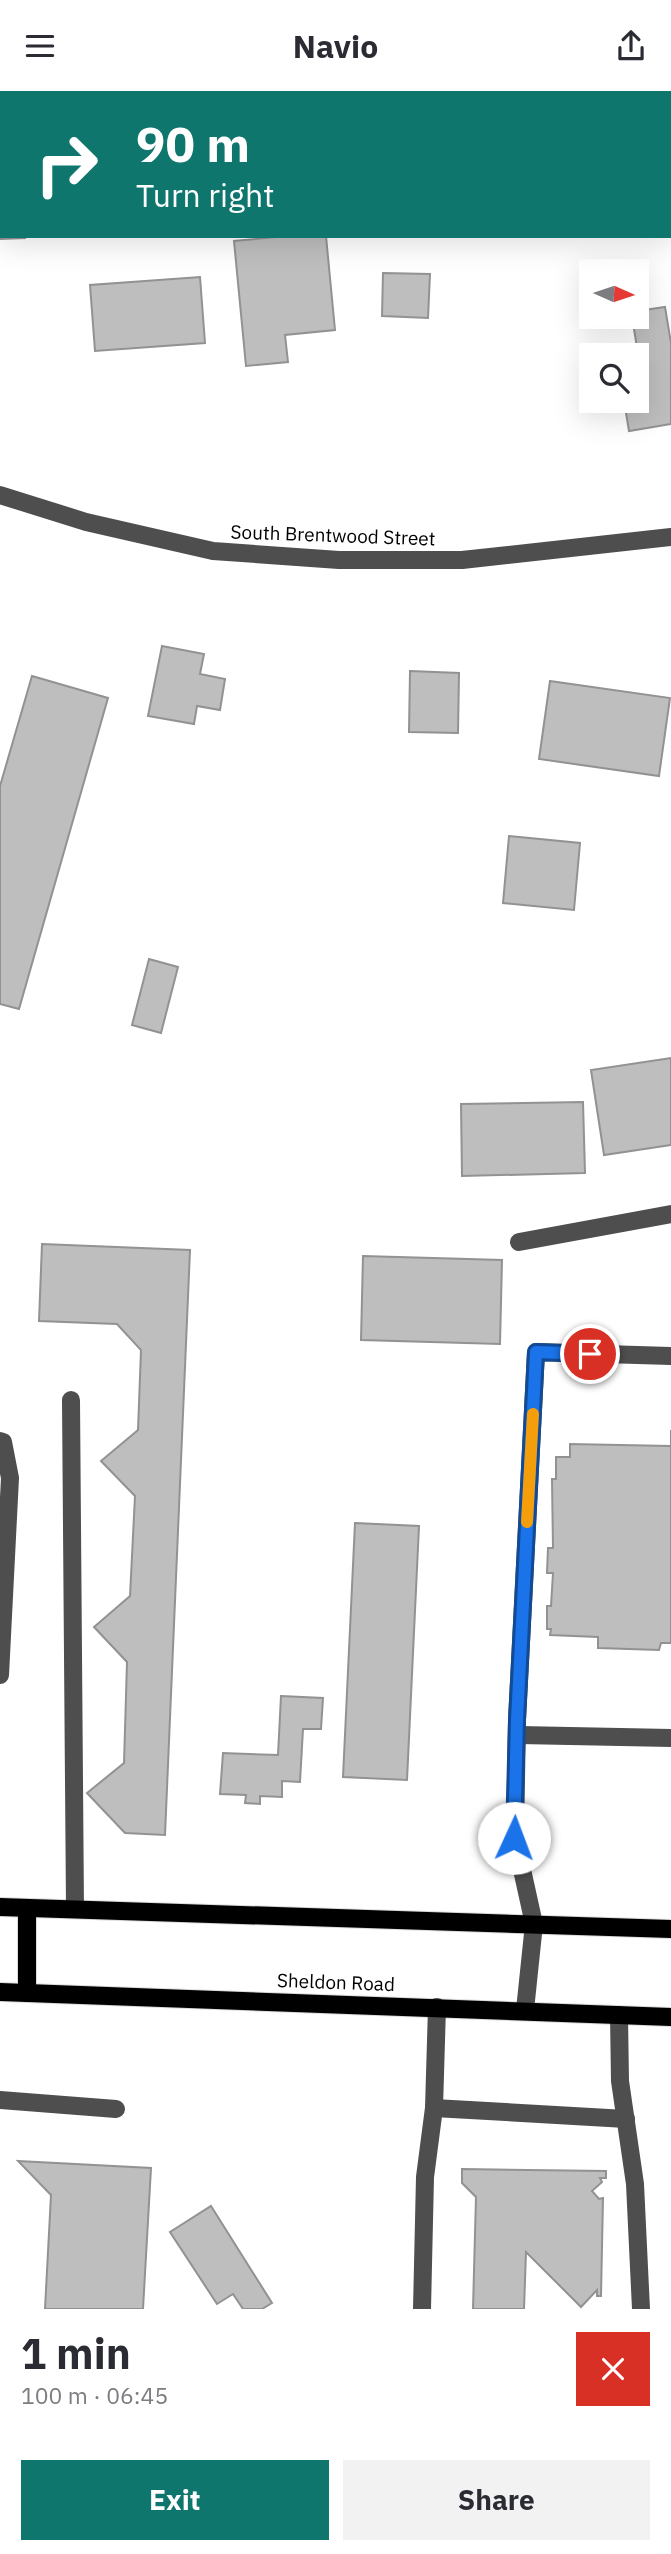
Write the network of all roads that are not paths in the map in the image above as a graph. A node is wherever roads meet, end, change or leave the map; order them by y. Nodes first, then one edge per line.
1 (0, 495) edge
2 (671, 537) edge
3 (671, 1215) edge
4 (519, 1243) dead end
5 (671, 1356) edge
6 (71, 1400) dead end
7 (0, 1441) edge
8 (0, 1675) edge
9 (519, 1735) junction
10 (671, 1738) edge
11 (0, 1907) edge
12 (27, 1908) junction
13 (75, 1909) junction
14 (534, 1924) junction
15 (671, 1929) edge
16 (0, 1992) edge
17 (27, 1993) junction
18 (437, 2007) junction
19 (525, 2010) junction
20 (619, 2015) junction
21 (671, 2017) edge
22 (0, 2100) edge
23 (434, 2108) junction
24 (116, 2109) dead end
25 (626, 2119) junction
26 (422, 2309) edge
27 (641, 2309) edge

1 - 2 street, South Brentwood Street
3 - 4 street
5 - 9 street
6 - 13 street
7 - 8 street
9 - 10 street
9 - 14 street
11 - 12 main road
12 - 13 main road
12 - 17 main road
13 - 14 main road
14 - 15 main road
14 - 19 street
16 - 17 main road, Sheldon Road
17 - 18 main road, Sheldon Road
18 - 19 main road, Sheldon Road
18 - 23 street
19 - 20 main road, Sheldon Road
20 - 21 main road, Sheldon Road
20 - 25 street
22 - 24 street
23 - 25 street
23 - 26 street
25 - 27 street

